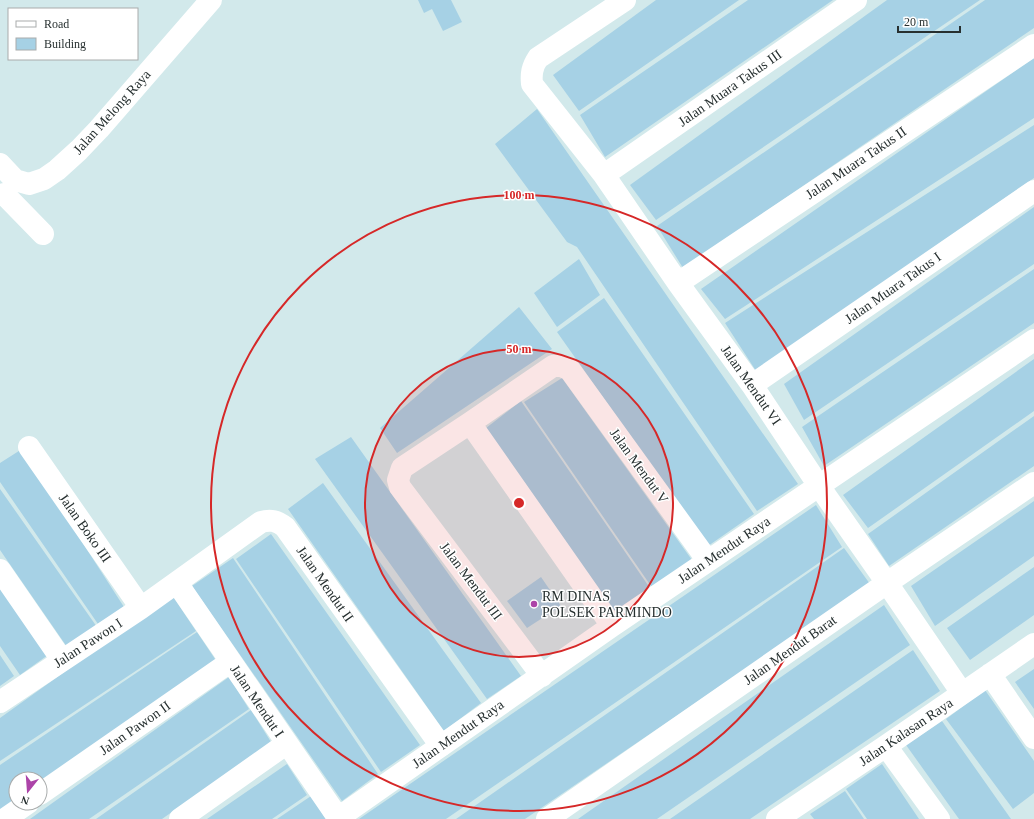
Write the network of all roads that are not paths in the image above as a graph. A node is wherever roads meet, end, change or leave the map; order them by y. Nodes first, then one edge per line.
1 (211, 0) edge
2 (625, 0) edge
3 (856, 0) edge
4 (1034, 44) edge
5 (0, 164) edge
6 (604, 175) junction
7 (6, 190) edge
8 (1034, 191) edge
9 (43, 234) dead end
10 (678, 283) junction
11 (1034, 340) edge
12 (752, 385) junction
13 (470, 423) junction
14 (29, 447) dead end
15 (1034, 483) edge
16 (819, 486) junction
17 (708, 561) junction
18 (0, 570) edge
19 (177, 583) junction
20 (887, 583) junction
21 (140, 608) junction
22 (612, 626) junction
23 (1034, 644) edge
24 (62, 660) junction
25 (230, 662) junction
26 (990, 674) junction
27 (542, 676) junction
28 (962, 693) junction
29 (0, 702) edge
30 (1034, 738) edge
31 (286, 744) junction
32 (441, 746) junction
33 (886, 746) junction
34 (48, 788) edge
35 (16, 811) edge
36 (786, 816) edge
37 (338, 818) edge
38 (5, 819) edge
39 (180, 819) edge
40 (547, 819) edge
41 (939, 819) edge

1 - 7 street, Jalan Melong Raya
2 - 6 street, Jalan Mendut VI
3 - 6 street, Jalan Muara Takus III
4 - 10 street, Jalan Muara Takus II
5 - 7 street
6 - 10 street, Jalan Mendut VI
7 - 9 street
8 - 12 street, Jalan Muara Takus I
10 - 12 street, Jalan Mendut VI
11 - 16 street, Jalan Mendut Raya
12 - 16 street, Jalan Mendut VI
13 - 17 street, Jalan Mendut V
13 - 22 street
13 - 27 street, Jalan Mendut III
14 - 21 street, Jalan Boko III
15 - 20 street, Jalan Mendut Barat
16 - 17 street, Jalan Mendut Raya
16 - 20 street, Jalan Mendut VI
17 - 22 street, Jalan Mendut Raya
18 - 24 street
19 - 21 street, Jalan Pawon I
19 - 25 street, Jalan Mendut I
19 - 32 street, Jalan Mendut II
20 - 28 street, Jalan Mendut VI
20 - 40 street, Jalan Mendut Barat
21 - 24 street, Jalan Pawon I
22 - 27 street, Jalan Mendut Raya
23 - 26 street, Jalan Kalasan Raya
24 - 29 street, Jalan Pawon I
25 - 31 street, Jalan Mendut I
25 - 34 street, Jalan Pawon II
26 - 28 street, Jalan Kalasan Raya
26 - 30 street
27 - 32 street, Jalan Mendut Raya
28 - 33 street, Jalan Kalasan Raya
31 - 37 street, Jalan Mendut I
31 - 39 street
32 - 37 street, Jalan Mendut Raya
33 - 36 street, Jalan Kalasan Raya
33 - 41 street
35 - 38 street

